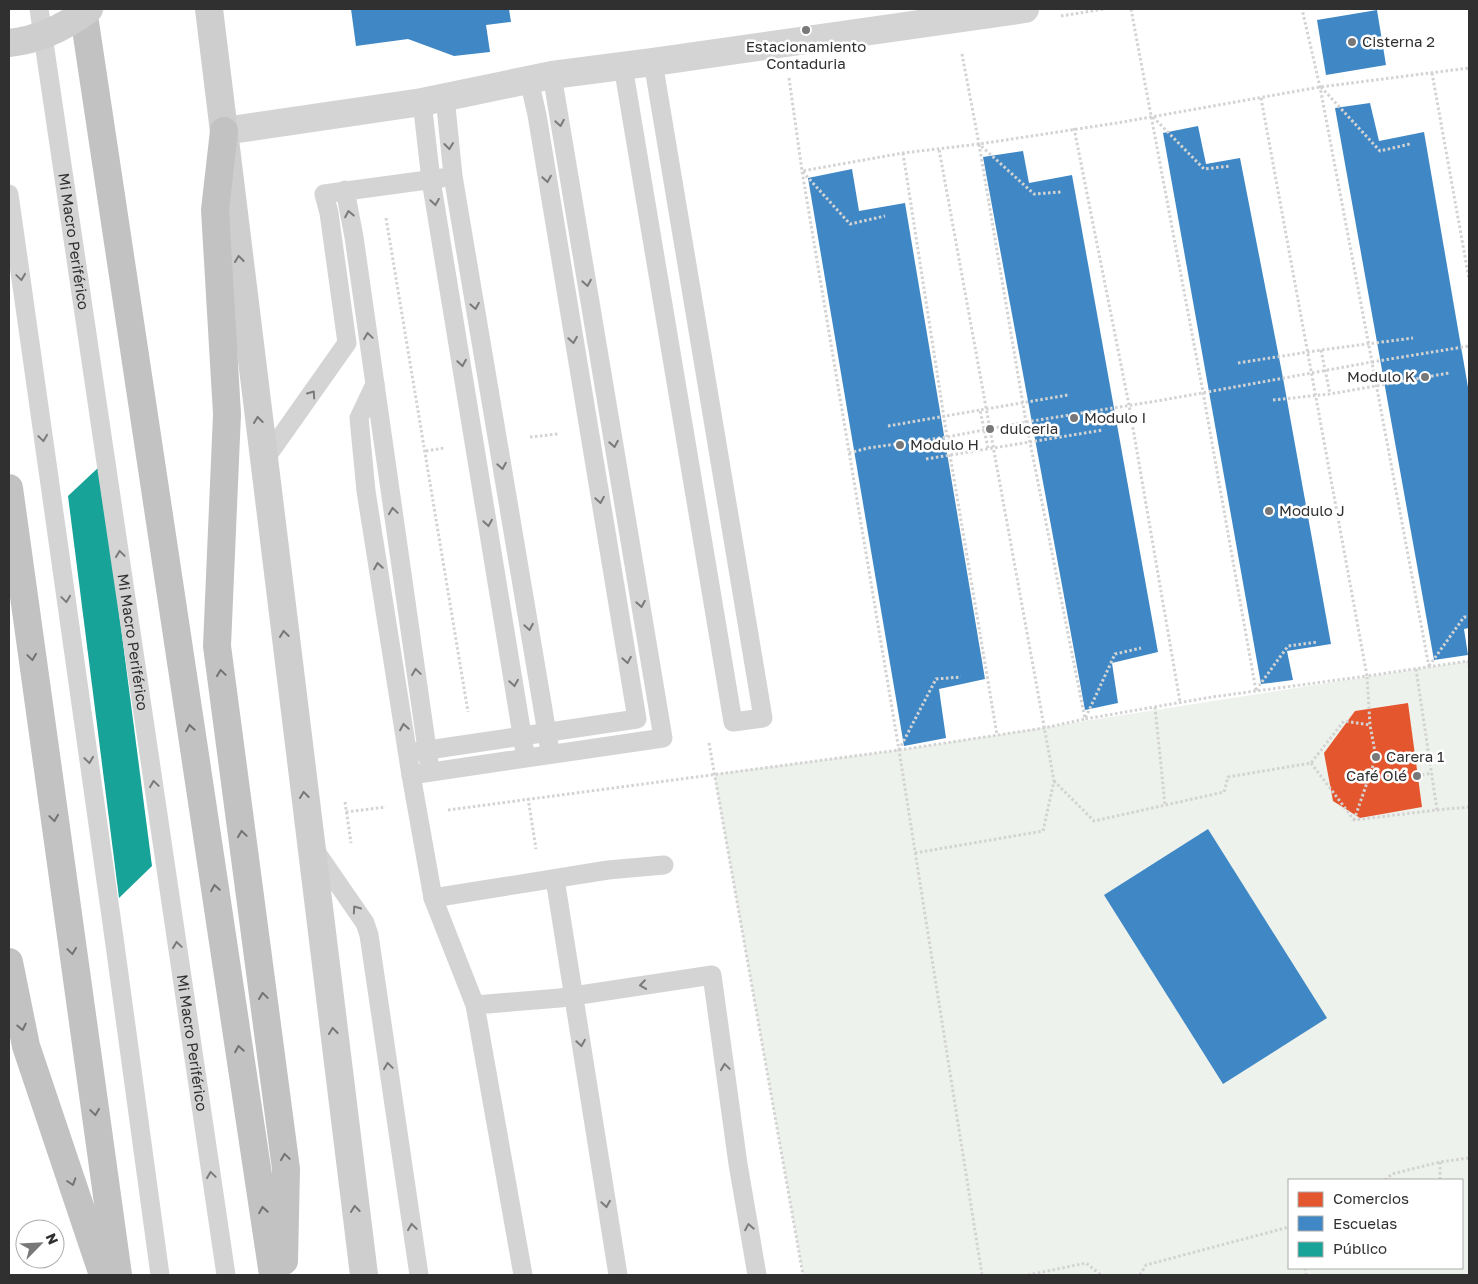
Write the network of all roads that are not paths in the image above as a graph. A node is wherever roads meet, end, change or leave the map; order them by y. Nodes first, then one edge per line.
1 (38, 9) edge
2 (83, 9) edge
3 (88, 9) edge
4 (209, 9) edge
5 (1025, 9) edge
6 (9, 43) edge
7 (653, 62) junction
8 (623, 66) junction
9 (541, 77) junction
10 (433, 100) junction
11 (224, 131) junction
12 (453, 176) junction
13 (431, 180) junction
14 (344, 190) junction
15 (9, 194) edge
16 (375, 384) junction
17 (263, 462) junction
18 (9, 488) edge
19 (547, 732) junction
20 (523, 735) junction
21 (427, 750) junction
22 (408, 754) junction
23 (551, 754) junction
24 (526, 757) junction
25 (430, 772) junction
26 (411, 775) junction
27 (310, 843) junction
28 (664, 864) dead end
29 (555, 879) junction
30 (433, 898) junction
31 (9, 962) edge
32 (573, 995) junction
33 (476, 1005) junction
34 (103, 1275) edge
35 (118, 1275) edge
36 (160, 1275) edge
37 (226, 1275) edge
38 (274, 1275) edge
39 (284, 1275) edge
40 (364, 1275) edge
41 (419, 1275) edge
42 (523, 1275) edge
43 (618, 1275) edge
44 (757, 1275) edge

37 -> 1 lane, Mi Macro Periférico
38 -> 2 highway
3 - 6 main road, bridge
4 - 11 main road
5 - 7 street
7 - 8 street
7 - 8 lane
8 - 9 street
9 - 10 street
9 -> 19 lane
9 -> 23 lane
10 - 11 street
10 -> 12 lane
10 - 13 lane
17 -> 11 main road
39 -> 11 highway
12 - 13 lane
12 -> 19 lane
13 - 14 lane
13 -> 20 lane
16 -> 14 lane
17 -> 14 lane
15 -> 36 lane
21 -> 16 lane
22 -> 16 lane
27 -> 17 main road
18 -> 35 highway
19 - 20 lane
19 - 23 lane
20 - 21 lane
20 - 24 lane
21 - 22 lane
21 - 25 lane
22 - 26 lane
23 - 24 lane
24 - 25 lane
25 - 26 lane
26 - 30 lane
40 -> 27 main road
41 -> 27 lane
28 - 29 lane
29 - 30 lane
29 - 32 lane
30 - 33 lane
31 -> 34 highway
32 - 33 lane
32 -> 43 lane
44 -> 32 lane
33 - 42 lane

